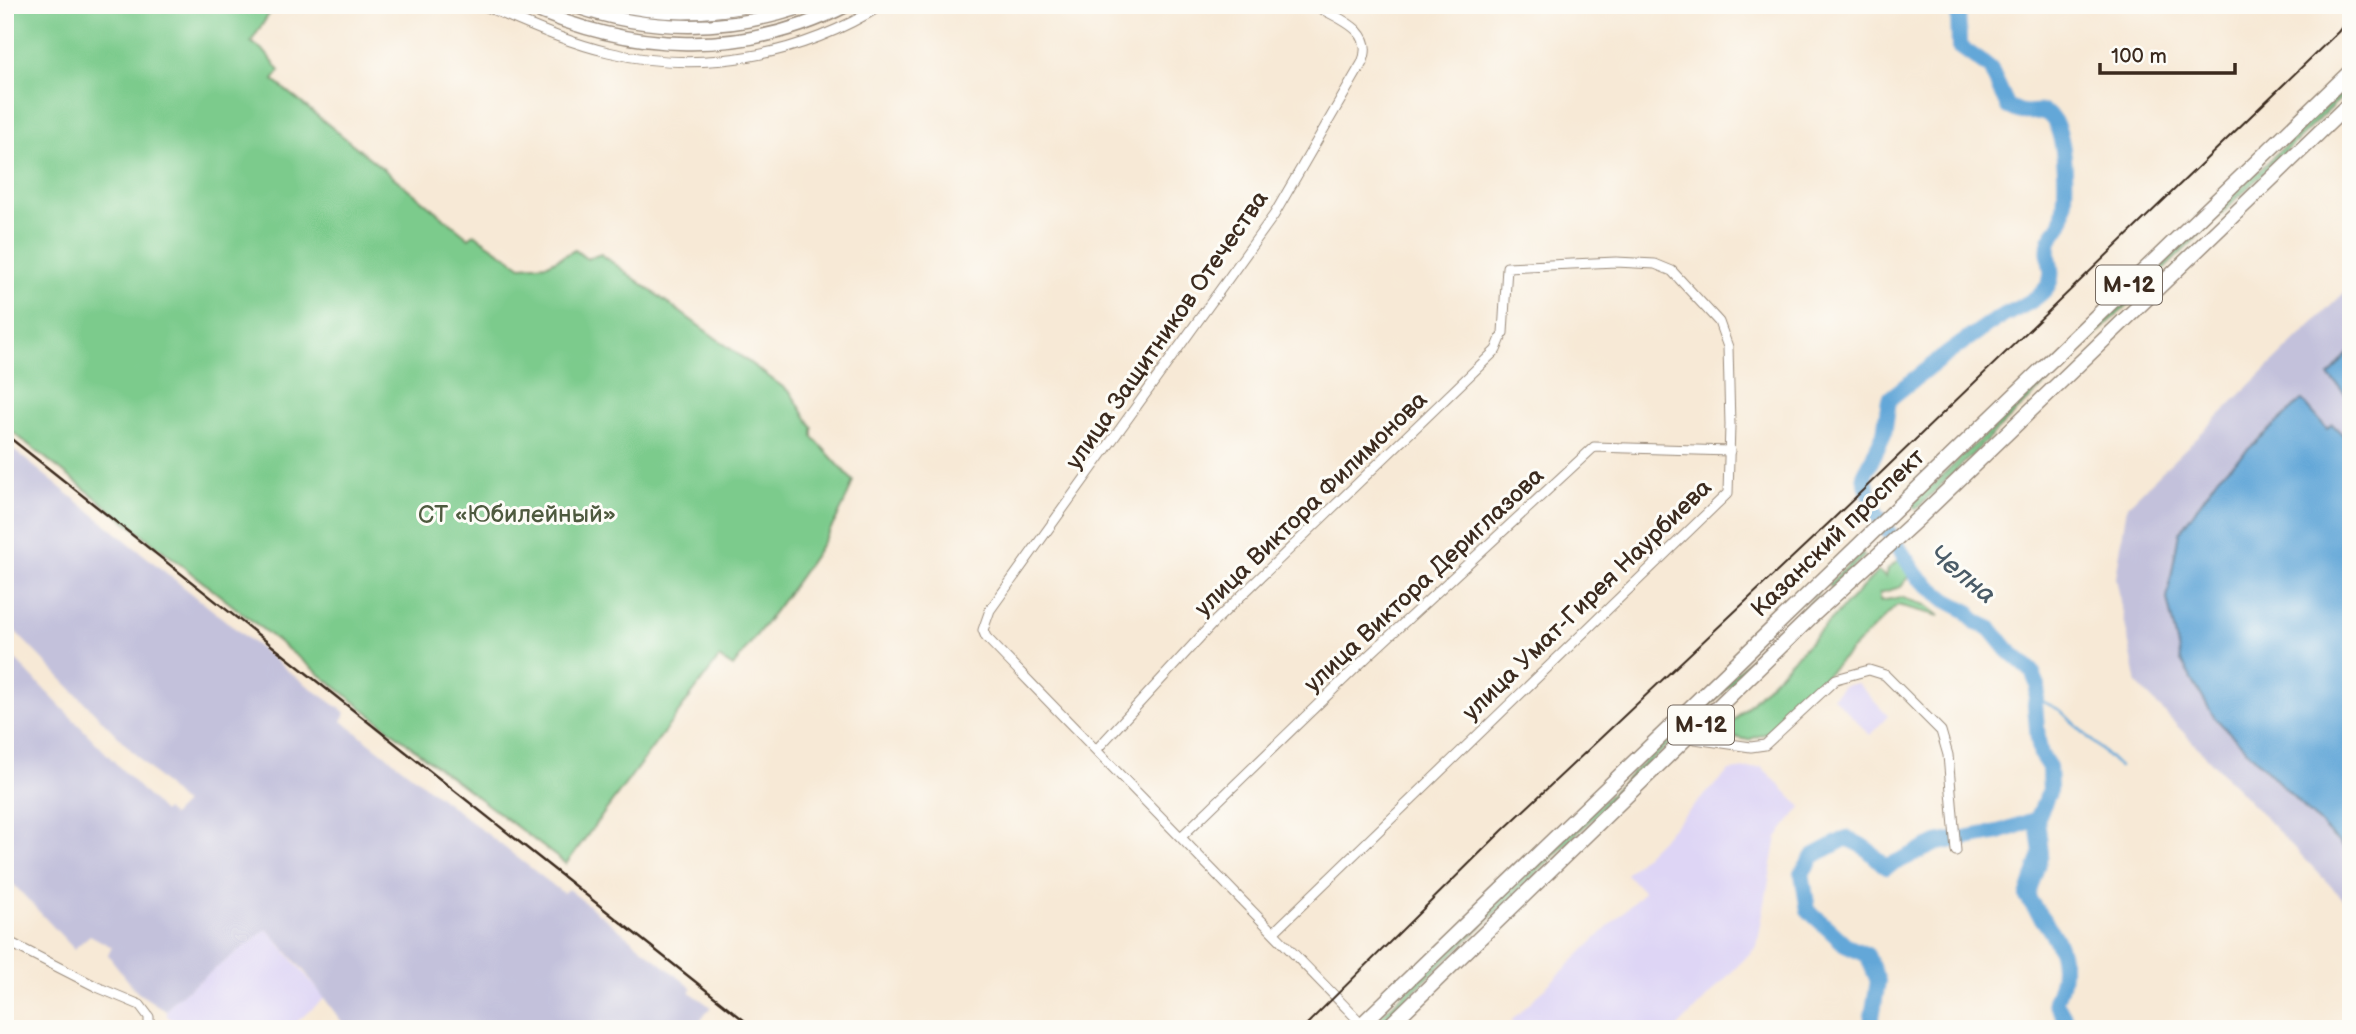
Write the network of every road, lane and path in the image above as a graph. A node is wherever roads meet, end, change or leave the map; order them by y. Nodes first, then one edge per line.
1 (482, 5) edge
2 (524, 5) edge
3 (571, 5) edge
4 (612, 5) edge
5 (761, 5) edge
6 (808, 5) edge
7 (848, 5) edge
8 (881, 5) edge
9 (1314, 5) edge
10 (2351, 71) edge
11 (2351, 102) edge
12 (1507, 267) joint
13 (1730, 451) junction
14 (1803, 598) junction
15 (1815, 613) junction
16 (1688, 738) junction
17 (1097, 749) junction
18 (1182, 836) junction
19 (1956, 851) dead end
20 (1274, 932) junction
21 (5, 940) edge
22 (1360, 1026) edge
23 (150, 1027) edge
24 (1386, 1029) edge

1 - 8 street
2 - 7 main road
3 - 6 main road
4 - 5 street
9 - 17 street, улица Защитников Отечества
10 - 14 main road, Казанский проспект / М-12
11 - 15 main road, Казанский проспект / М-12
12 - 13 street, улица Умат-Гирея Наурбиева
12 - 17 street, улица Виктора Филимонова
13 - 18 street, улица Виктора Дериглазова
13 - 20 street, улица Умат-Гирея Наурбиева
14 - 15 main road
14 - 22 main road, Казанский проспект / М-12
15 - 16 main road, Казанский проспект / М-12
16 - 19 street
16 - 24 main road, Казанский проспект / М-12
17 - 18 street
18 - 20 street
20 - 22 street
21 - 23 street

